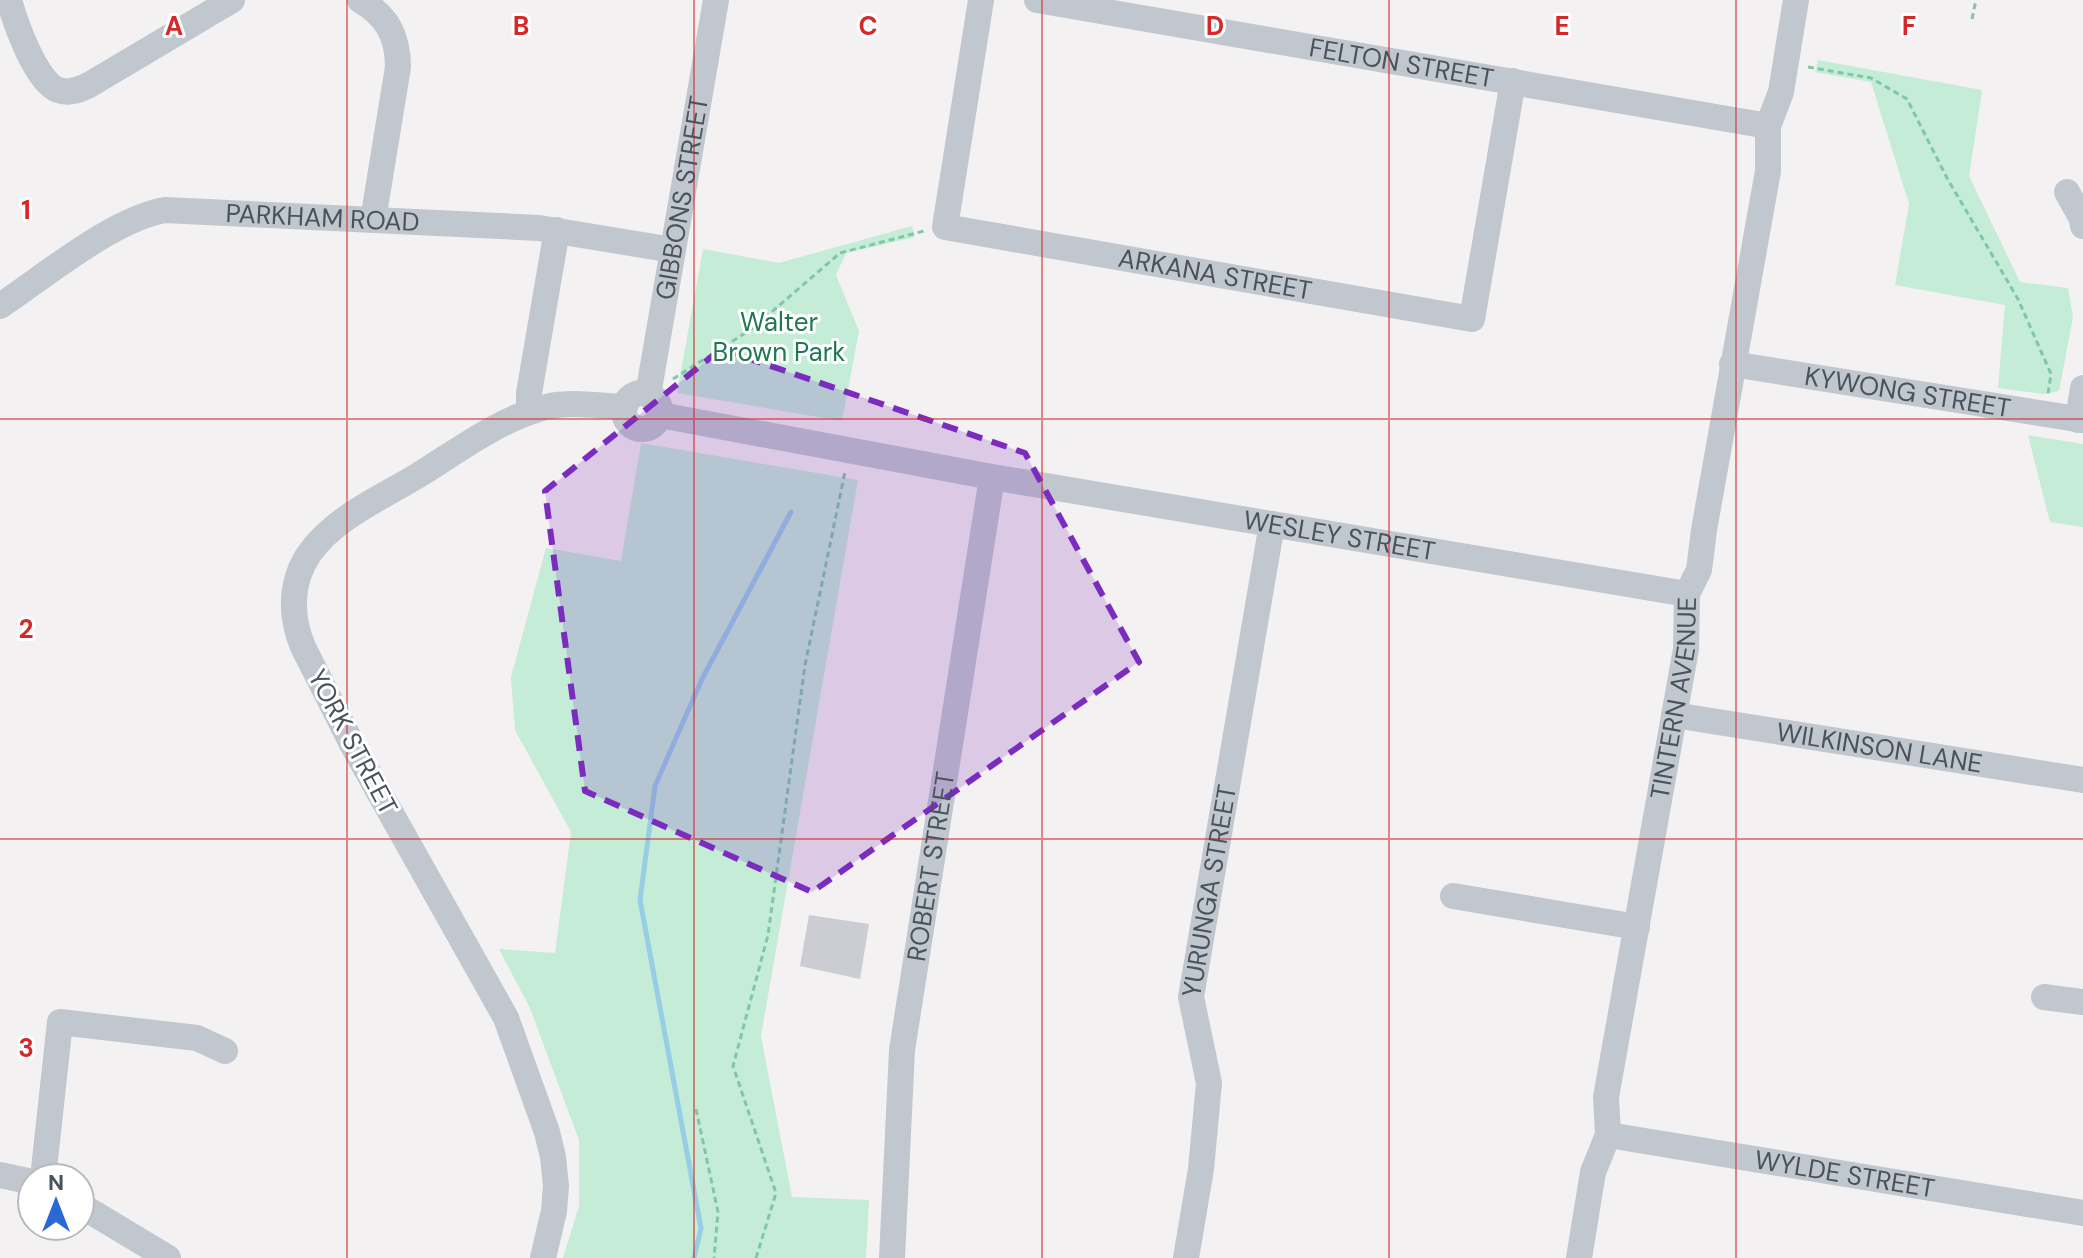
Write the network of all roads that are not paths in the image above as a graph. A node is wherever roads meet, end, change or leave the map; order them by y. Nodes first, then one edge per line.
1 (9, 0) edge
2 (232, 0) edge
3 (360, 0) edge
4 (716, 0) edge
5 (981, 0) edge
6 (1037, 0) edge
7 (1796, 0) edge
8 (1158, 10) edge
9 (1513, 81) junction
10 (1768, 126) junction
11 (2067, 192) dead end
12 (373, 220) junction
13 (2083, 226) edge
14 (557, 230) junction
15 (673, 250) junction
16 (0, 306) edge
17 (1732, 364) junction
18 (2083, 388) edge
19 (646, 399) junction
20 (529, 412) junction
21 (2081, 420) edge
22 (992, 477) junction
23 (1272, 524) junction
24 (1687, 594) junction
25 (1674, 715) junction
26 (2083, 780) edge
27 (1453, 896) dead end
28 (1637, 927) junction
29 (2044, 997) dead end
30 (2083, 1002) edge
31 (225, 1051) dead end
32 (1608, 1135) junction
33 (45, 1162) edge
34 (2083, 1213) edge
35 (96, 1215) edge
36 (168, 1258) edge
37 (543, 1258) edge
38 (892, 1258) edge
39 (1186, 1258) edge
40 (1579, 1258) edge

1 - 2 street
3 - 12 street
4 - 15 street, GIBBONS STREET
5 - 9 street, ARKANA STREET
6 - 8 street, FELTON STREET
7 - 10 street, TINTERN AVENUE
8 - 9 street, FELTON STREET
9 - 10 street, FELTON STREET
10 - 17 street, TINTERN AVENUE
11 - 13 street
12 - 14 street, PARKHAM ROAD
12 - 16 street, PARKHAM ROAD
14 - 15 street, PARKHAM ROAD
14 - 20 street
15 - 19 street, GIBBONS STREET
17 - 21 street, KYWONG STREET
17 - 24 street, TINTERN AVENUE
18 - 21 street
19 - 20 street, YORK STREET
19 - 22 street, YORK STREET
20 - 37 street, YORK STREET
22 - 23 street, WESLEY STREET
22 - 38 street, ROBERT STREET
23 - 24 street, WESLEY STREET
23 - 39 street, YURUNGA STREET
24 - 25 street, TINTERN AVENUE
25 - 26 street, WILKINSON LANE
25 - 28 street, TINTERN AVENUE
27 - 28 street
28 - 32 street, TINTERN AVENUE
29 - 30 street
31 - 33 street
32 - 34 street, WYLDE STREET
32 - 40 street, TINTERN AVENUE
35 - 36 street

